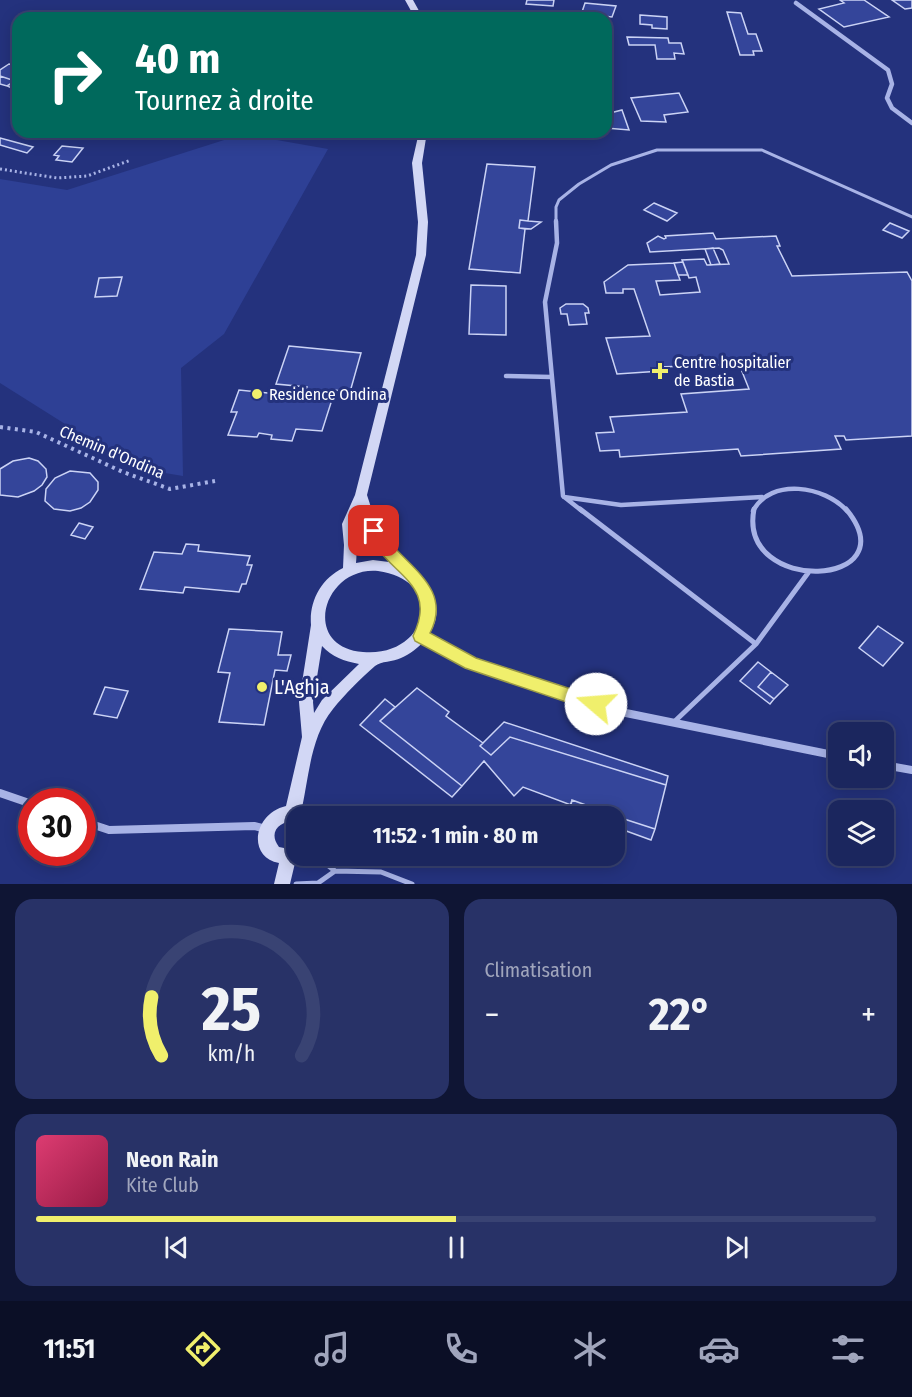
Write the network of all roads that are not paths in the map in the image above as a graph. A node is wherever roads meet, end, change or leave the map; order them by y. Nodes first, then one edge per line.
1 (796, 3) dead end
2 (912, 123) edge
3 (422, 138) edge
4 (912, 217) edge
5 (506, 376) dead end
6 (551, 377) junction
7 (361, 495) junction
8 (563, 496) junction
9 (762, 497) junction
10 (349, 571) junction
11 (808, 573) junction
12 (412, 576) junction
13 (318, 626) junction
14 (421, 636) junction
15 (756, 644) junction
16 (372, 660) junction
17 (673, 723) junction
18 (309, 737) junction
19 (828, 754) edge
20 (894, 767) edge
21 (912, 770) edge
22 (0, 794) edge
23 (18, 800) edge
24 (299, 806) edge
25 (286, 814) edge
26 (96, 826) edge
27 (267, 829) junction
28 (286, 855) edge
29 (289, 866) edge
30 (329, 866) edge
31 (335, 871) junction
32 (282, 884) edge
33 (296, 884) edge
34 (412, 884) edge

1 - 2 street
3 - 7 main road
4 - 6 lane
5 - 6 lane
6 - 8 lane
7 - 10 main road
7 - 12 main road
8 - 9 lane
8 - 15 lane
9 - 11 lane
9 - 11 lane
10 - 12 main road
10 - 13 main road
11 - 15 lane
12 - 14 main road
13 - 16 main road
13 - 18 main road
14 - 16 main road
14 - 17 street
15 - 17 lane
16 - 18 main road
17 - 19 street
18 - 24 main road
20 - 21 street
22 - 23 street
25 - 27 main road
26 - 27 street
27 - 28 main road
29 - 32 main road
30 - 31 lane
31 - 33 lane
31 - 34 lane

